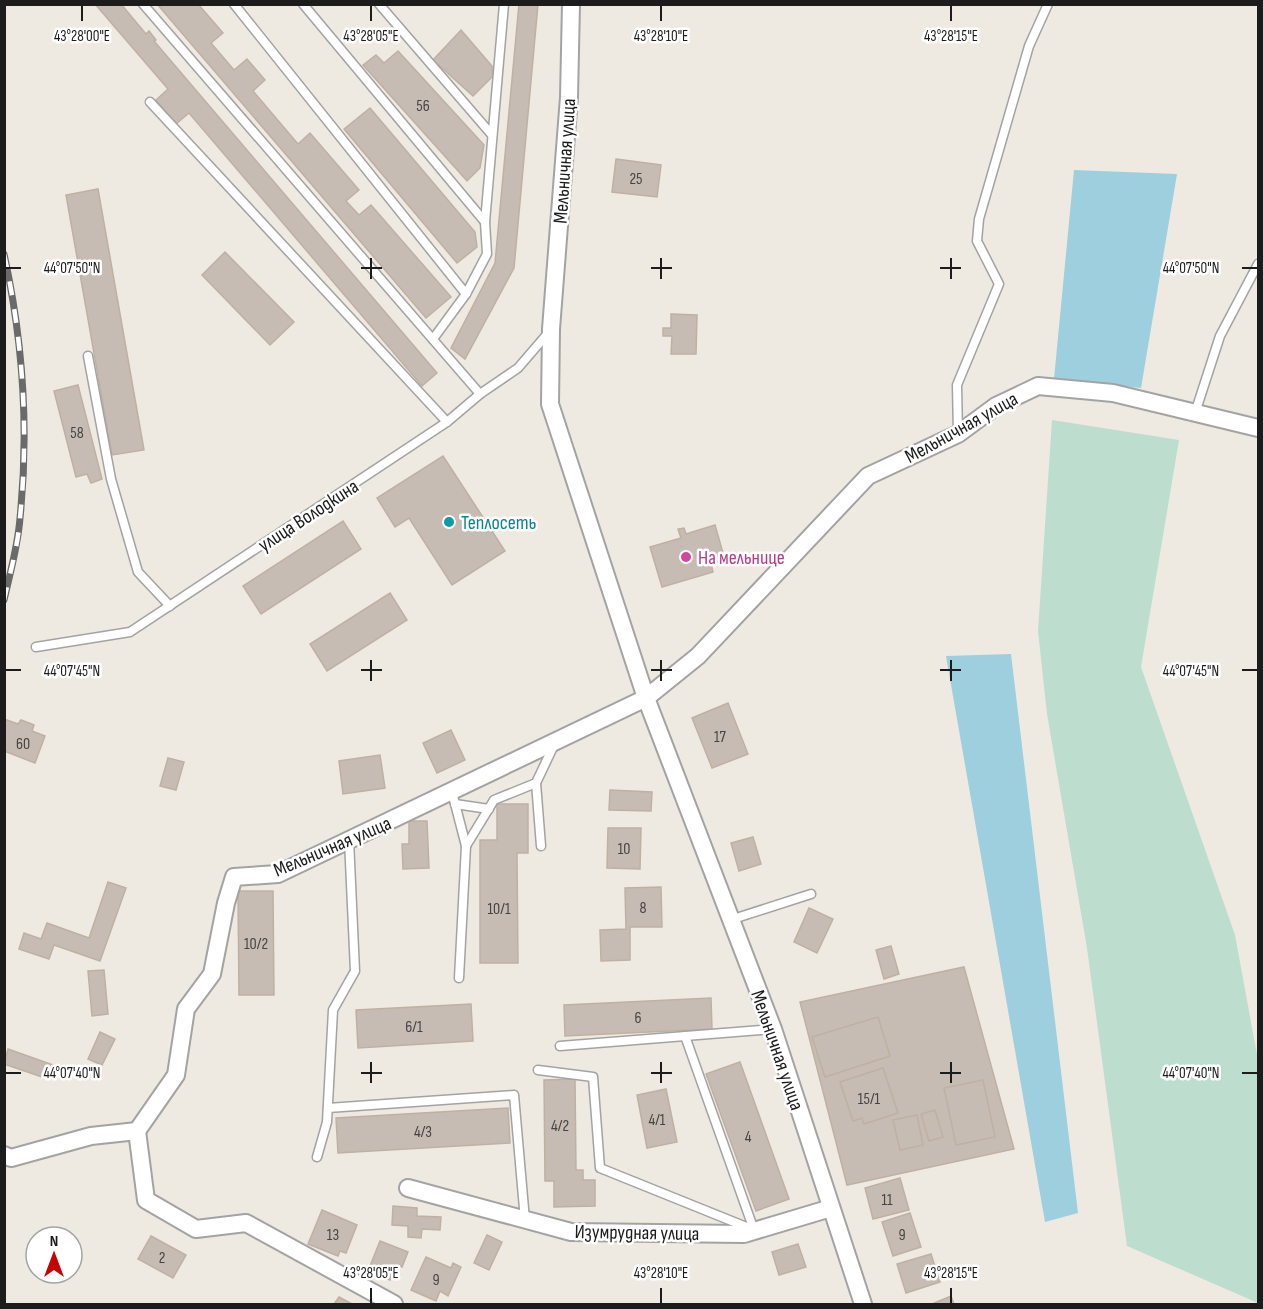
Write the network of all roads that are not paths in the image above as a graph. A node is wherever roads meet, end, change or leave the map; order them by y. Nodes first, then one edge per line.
1 (143, 4) edge
2 (234, 4) edge
3 (303, 4) edge
4 (379, 4) edge
5 (504, 4) edge
6 (571, 4) edge
7 (1048, 4) edge
8 (150, 102) dead end
9 (492, 135) junction
10 (484, 222) junction
11 (1258, 264) edge
12 (466, 294) junction
13 (551, 329) junction
14 (434, 339) junction
15 (88, 356) dead end
16 (480, 394) junction
17 (1195, 413) junction
18 (447, 422) junction
19 (1258, 428) edge
20 (958, 434) junction
21 (170, 606) junction
22 (36, 647) dead end
23 (646, 698) junction
24 (554, 744) junction
25 (536, 783) junction
26 (453, 798) junction
27 (489, 809) junction
28 (349, 840) junction
29 (466, 846) junction
30 (541, 846) dead end
31 (811, 894) dead end
32 (729, 920) junction
33 (459, 978) dead end
34 (773, 1029) junction
35 (685, 1036) junction
36 (560, 1046) dead end
37 (538, 1070) dead end
38 (328, 1108) junction
39 (137, 1131) junction
40 (4, 1155) edge
41 (317, 1157) dead end
42 (408, 1188) dead end
43 (831, 1208) junction
44 (525, 1220) junction
45 (754, 1230) junction
46 (394, 1305) edge
47 (863, 1305) edge

1 - 14 lane
2 - 12 lane
3 - 10 lane
4 - 9 lane
5 - 9 lane
6 - 13 street, Мельничная улица
7 - 20 lane
8 - 18 lane
9 - 10 lane
10 - 12 lane
11 - 17 lane
12 - 14 lane
13 - 16 lane, улица Володкина
13 - 23 street, Мельничная улица
14 - 16 lane
15 - 21 lane
16 - 18 lane, улица Володкина
17 - 19 street, Мельничная улица
17 - 20 street, Мельничная улица
18 - 21 lane, улица Володкина
20 - 23 street, Мельничная улица
21 - 22 lane, улица Володкина
23 - 24 street, Мельничная улица
23 - 32 street, Мельничная улица
24 - 25 lane
24 - 26 street, Мельничная улица
25 - 27 lane
25 - 30 lane
26 - 27 lane
26 - 28 street, Мельничная улица
26 - 29 lane
27 - 29 lane
28 - 38 lane
28 - 39 street, Мельничная улица
29 - 33 lane
31 - 32 lane
32 - 34 street, Мельничная улица
34 - 35 lane
34 - 43 street, Мельничная улица
35 - 36 lane
35 - 45 lane
37 - 45 lane
38 - 41 lane
38 - 44 lane
39 - 40 street
39 - 46 street
42 - 44 street, Изумрудная улица
43 - 45 street, Изумрудная улица
43 - 47 street, Мельничная улица
44 - 45 street, Изумрудная улица

